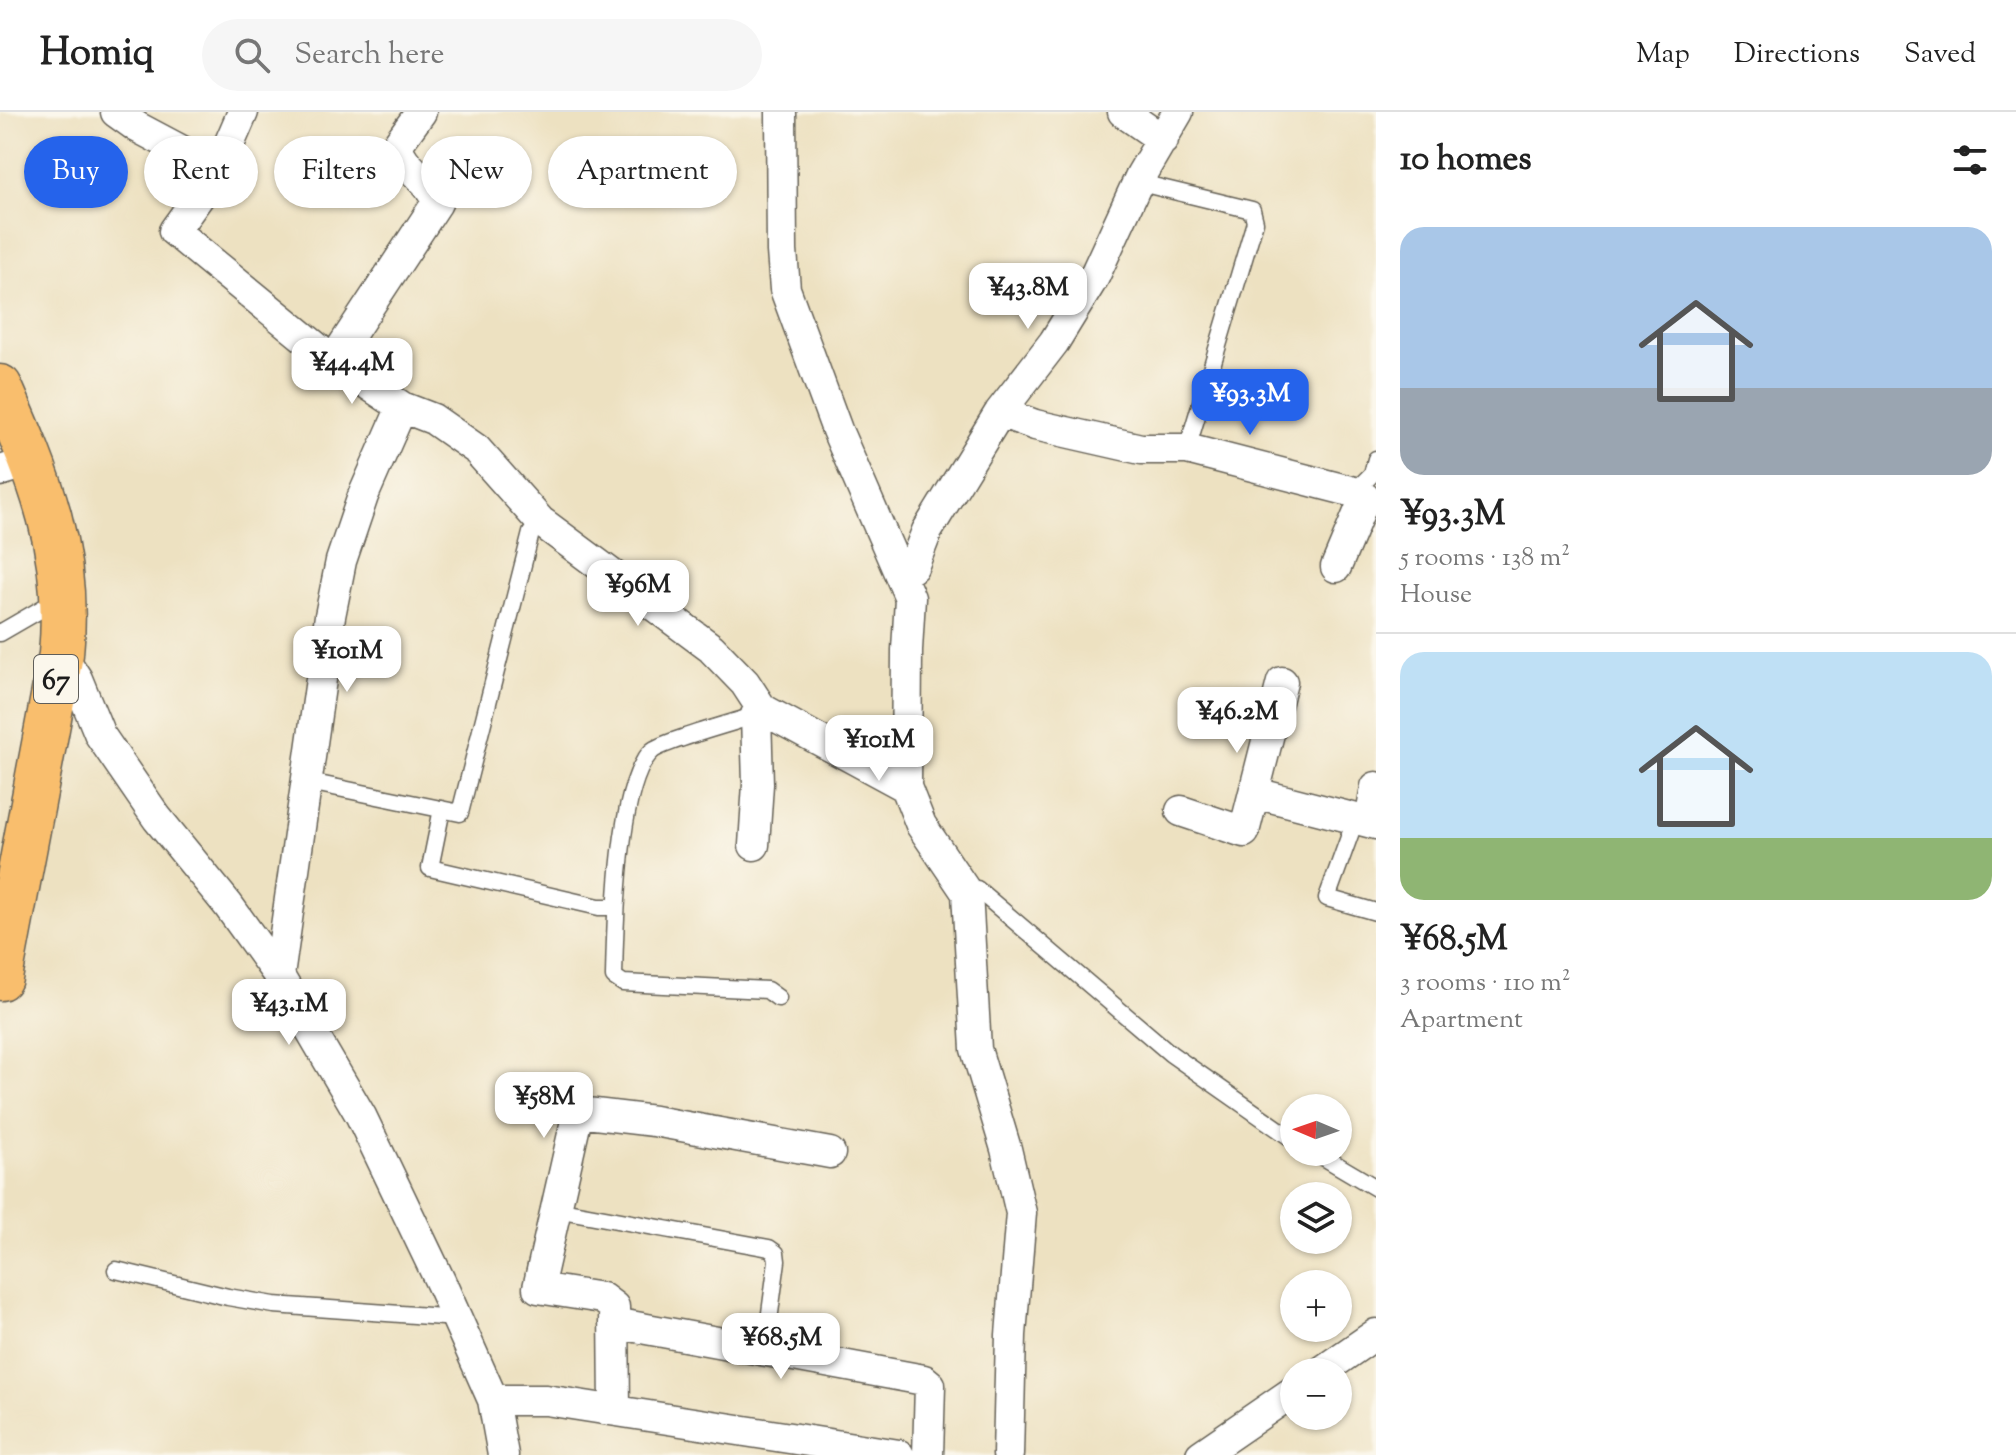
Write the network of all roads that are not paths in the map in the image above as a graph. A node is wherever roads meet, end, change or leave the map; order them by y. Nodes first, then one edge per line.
1 (116, 112) edge
2 (243, 112) edge
3 (421, 112) edge
4 (781, 112) edge
5 (1123, 112) edge
6 (1178, 112) edge
7 (154, 136) edge
8 (233, 136) edge
9 (1163, 140) junction
10 (1141, 175) junction
11 (191, 208) edge
12 (333, 361) junction
13 (0, 387) edge
14 (402, 407) junction
15 (1000, 412) junction
16 (1187, 449) junction
17 (1376, 459) edge
18 (17, 466) edge
19 (1354, 492) junction
20 (540, 521) junction
21 (1336, 567) dead end
22 (901, 575) junction
23 (63, 597) junction
24 (0, 633) edge
25 (61, 654) junction
26 (1282, 682) dead end
27 (759, 712) junction
28 (309, 782) junction
29 (906, 787) junction
30 (1376, 787) edge
31 (1255, 793) junction
32 (442, 809) junction
33 (1181, 811) dead end
34 (1367, 821) edge
35 (754, 845) dead end
36 (967, 893) junction
37 (615, 907) junction
38 (1376, 912) edge
39 (279, 976) junction
40 (0, 978) edge
41 (778, 998) dead end
42 (1280, 1130) edge
43 (830, 1153) dead end
44 (1339, 1166) edge
45 (1376, 1188) edge
46 (556, 1209) junction
47 (116, 1270) dead end
48 (457, 1318) junction
49 (614, 1323) junction
50 (1376, 1334) edge
51 (765, 1350) junction
52 (1341, 1358) edge
53 (493, 1400) junction
54 (1280, 1401) edge
55 (615, 1410) junction
56 (503, 1455) edge
57 (899, 1455) edge
58 (928, 1455) edge
59 (1008, 1455) edge
60 (1201, 1455) edge

1 - 7 street
2 - 8 street
3 - 12 street
4 - 22 street
5 - 9 street
6 - 9 street
9 - 10 street
10 - 15 street
10 - 16 lane
11 - 12 street
12 - 14 street
13 - 18 main road, 67
14 - 20 street
14 - 28 street
15 - 16 street
15 - 22 street
16 - 19 street
17 - 19 lane
18 - 23 main road, 67
19 - 21 street
20 - 27 street
20 - 32 lane
22 - 29 street
23 - 24 lane
23 - 25 main road, 67
25 - 39 street
25 - 40 main road, 67
26 - 31 street
27 - 29 street
27 - 35 street
27 - 37 lane
28 - 32 lane
28 - 39 street
29 - 36 street
30 - 34 street
31 - 33 street
31 - 34 street
32 - 37 lane
34 - 38 lane
36 - 42 lane
36 - 59 street
37 - 41 lane
39 - 48 street
43 - 46 street
44 - 45 lane
46 - 49 street
46 - 51 lane
47 - 48 lane
48 - 53 street
49 - 51 street
49 - 55 street
50 - 52 street
51 - 58 street
53 - 55 street
53 - 56 street
54 - 60 street
55 - 57 street

